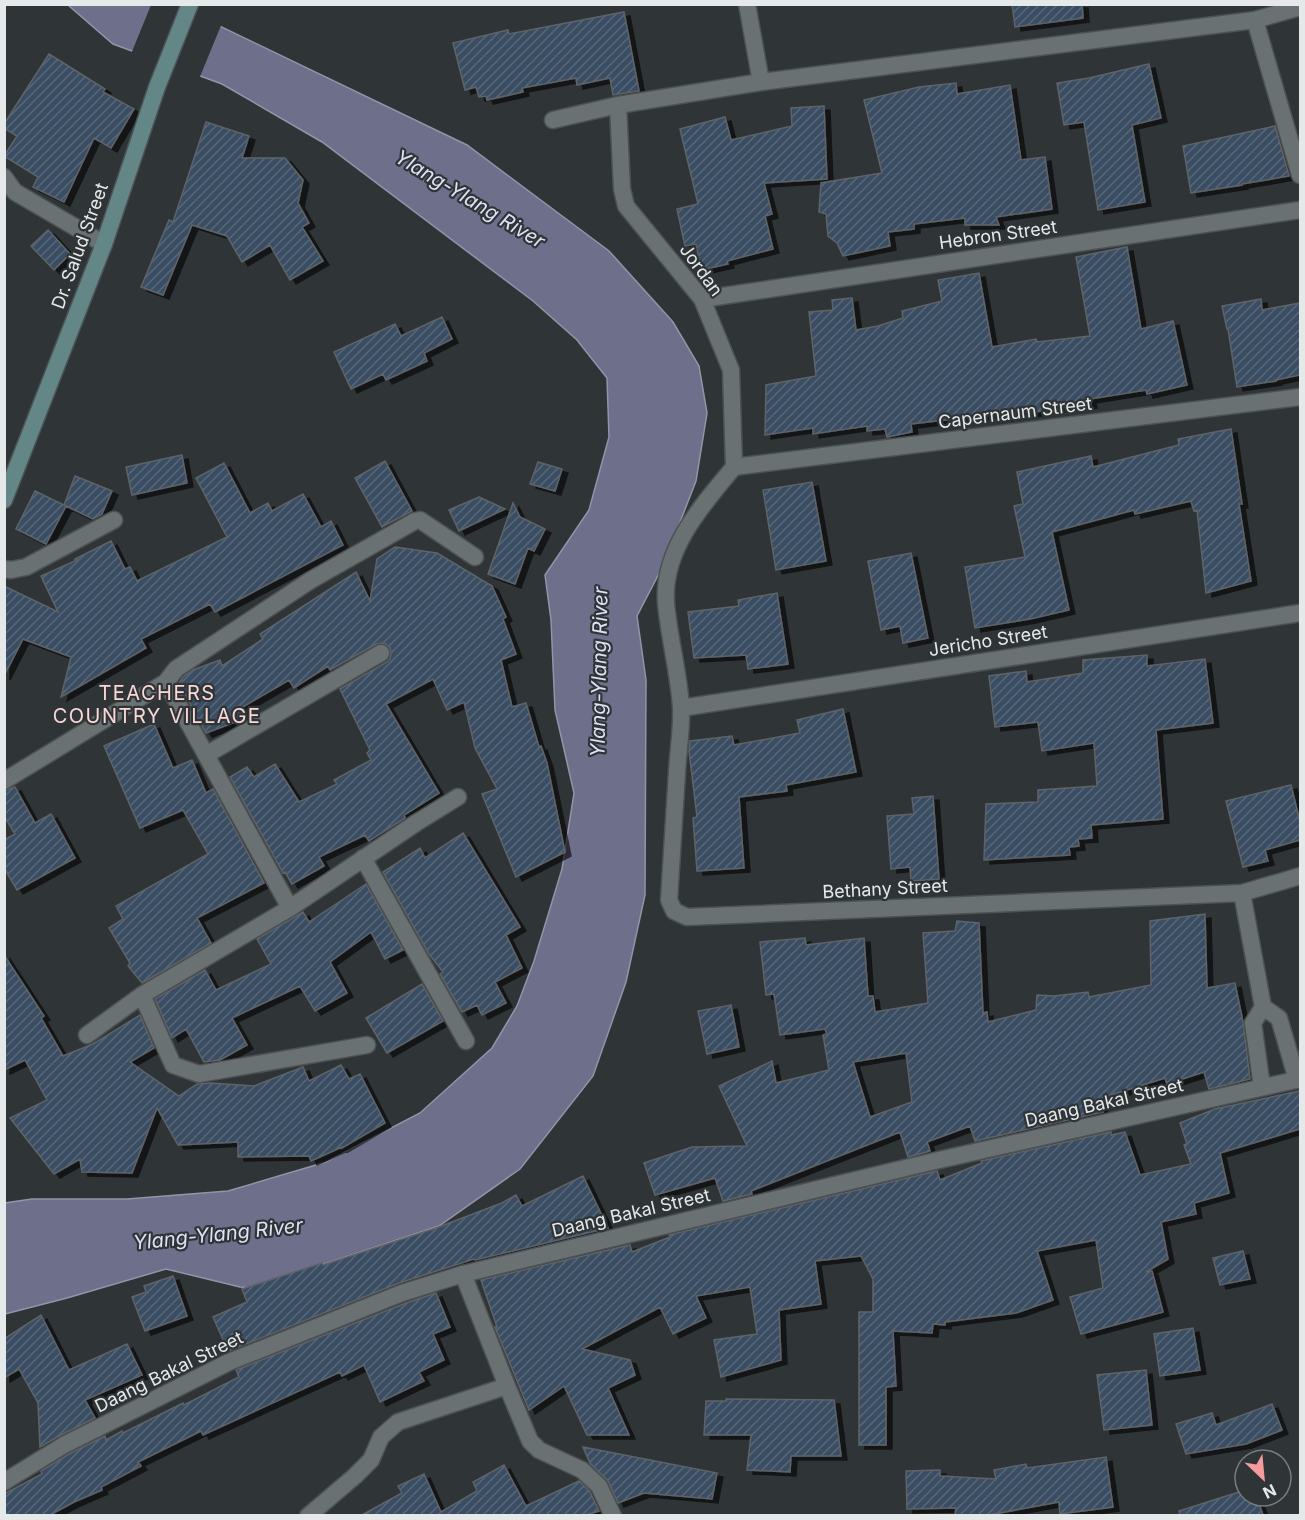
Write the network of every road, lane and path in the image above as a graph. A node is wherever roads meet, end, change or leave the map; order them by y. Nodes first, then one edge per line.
1 (190, 4) edge
2 (747, 4) edge
3 (1300, 7) edge
4 (1255, 20) junction
5 (761, 82) junction
6 (618, 105) junction
7 (554, 120) dead end
8 (1300, 175) edge
9 (4, 177) edge
10 (1300, 210) edge
11 (104, 244) junction
12 (702, 299) junction
13 (1300, 397) edge
14 (734, 467) junction
15 (4, 500) edge
16 (114, 519) dead end
17 (475, 557) dead end
18 (4, 569) edge
19 (1300, 613) edge
20 (381, 653) dead end
21 (166, 682) junction
22 (681, 708) junction
23 (206, 755) junction
24 (4, 781) edge
25 (458, 797) dead end
26 (363, 858) junction
27 (1300, 876) edge
28 (1242, 893) junction
29 (290, 908) junction
30 (142, 994) junction
31 (1263, 1007) junction
32 (87, 1035) dead end
33 (466, 1041) dead end
34 (367, 1045) dead end
35 (1299, 1079) edge
36 (1262, 1087) junction
37 (463, 1274) junction
38 (507, 1386) junction
39 (4, 1482) edge
40 (308, 1515) edge
41 (613, 1515) edge

1 - 11 main road, Dr. Salud Street
2 - 5 street
3 - 4 street
4 - 5 street
4 - 8 street
5 - 6 street
6 - 7 street
6 - 12 street, Jordan
9 - 11 street
10 - 12 street, Hebron Street
11 - 15 main road, Dr. Salud Street
12 - 14 street, Jordan
13 - 14 street, Capernaum Street
14 - 22 street, Bethany Street
16 - 18 street
17 - 21 street
19 - 22 street, Jericho Street
20 - 23 street
21 - 23 street
21 - 24 street
22 - 28 street, Bethany Street
23 - 29 street
25 - 26 street
26 - 29 street
26 - 33 street
27 - 28 street, Bethany Street
28 - 31 street
29 - 30 street
30 - 32 street
30 - 34 street
31 - 35 street
31 - 36 street
35 - 36 street, Daang Bakal Street
36 - 37 street, Daang Bakal Street
37 - 38 street
37 - 39 street, Daang Bakal Street
38 - 40 street
38 - 41 street

